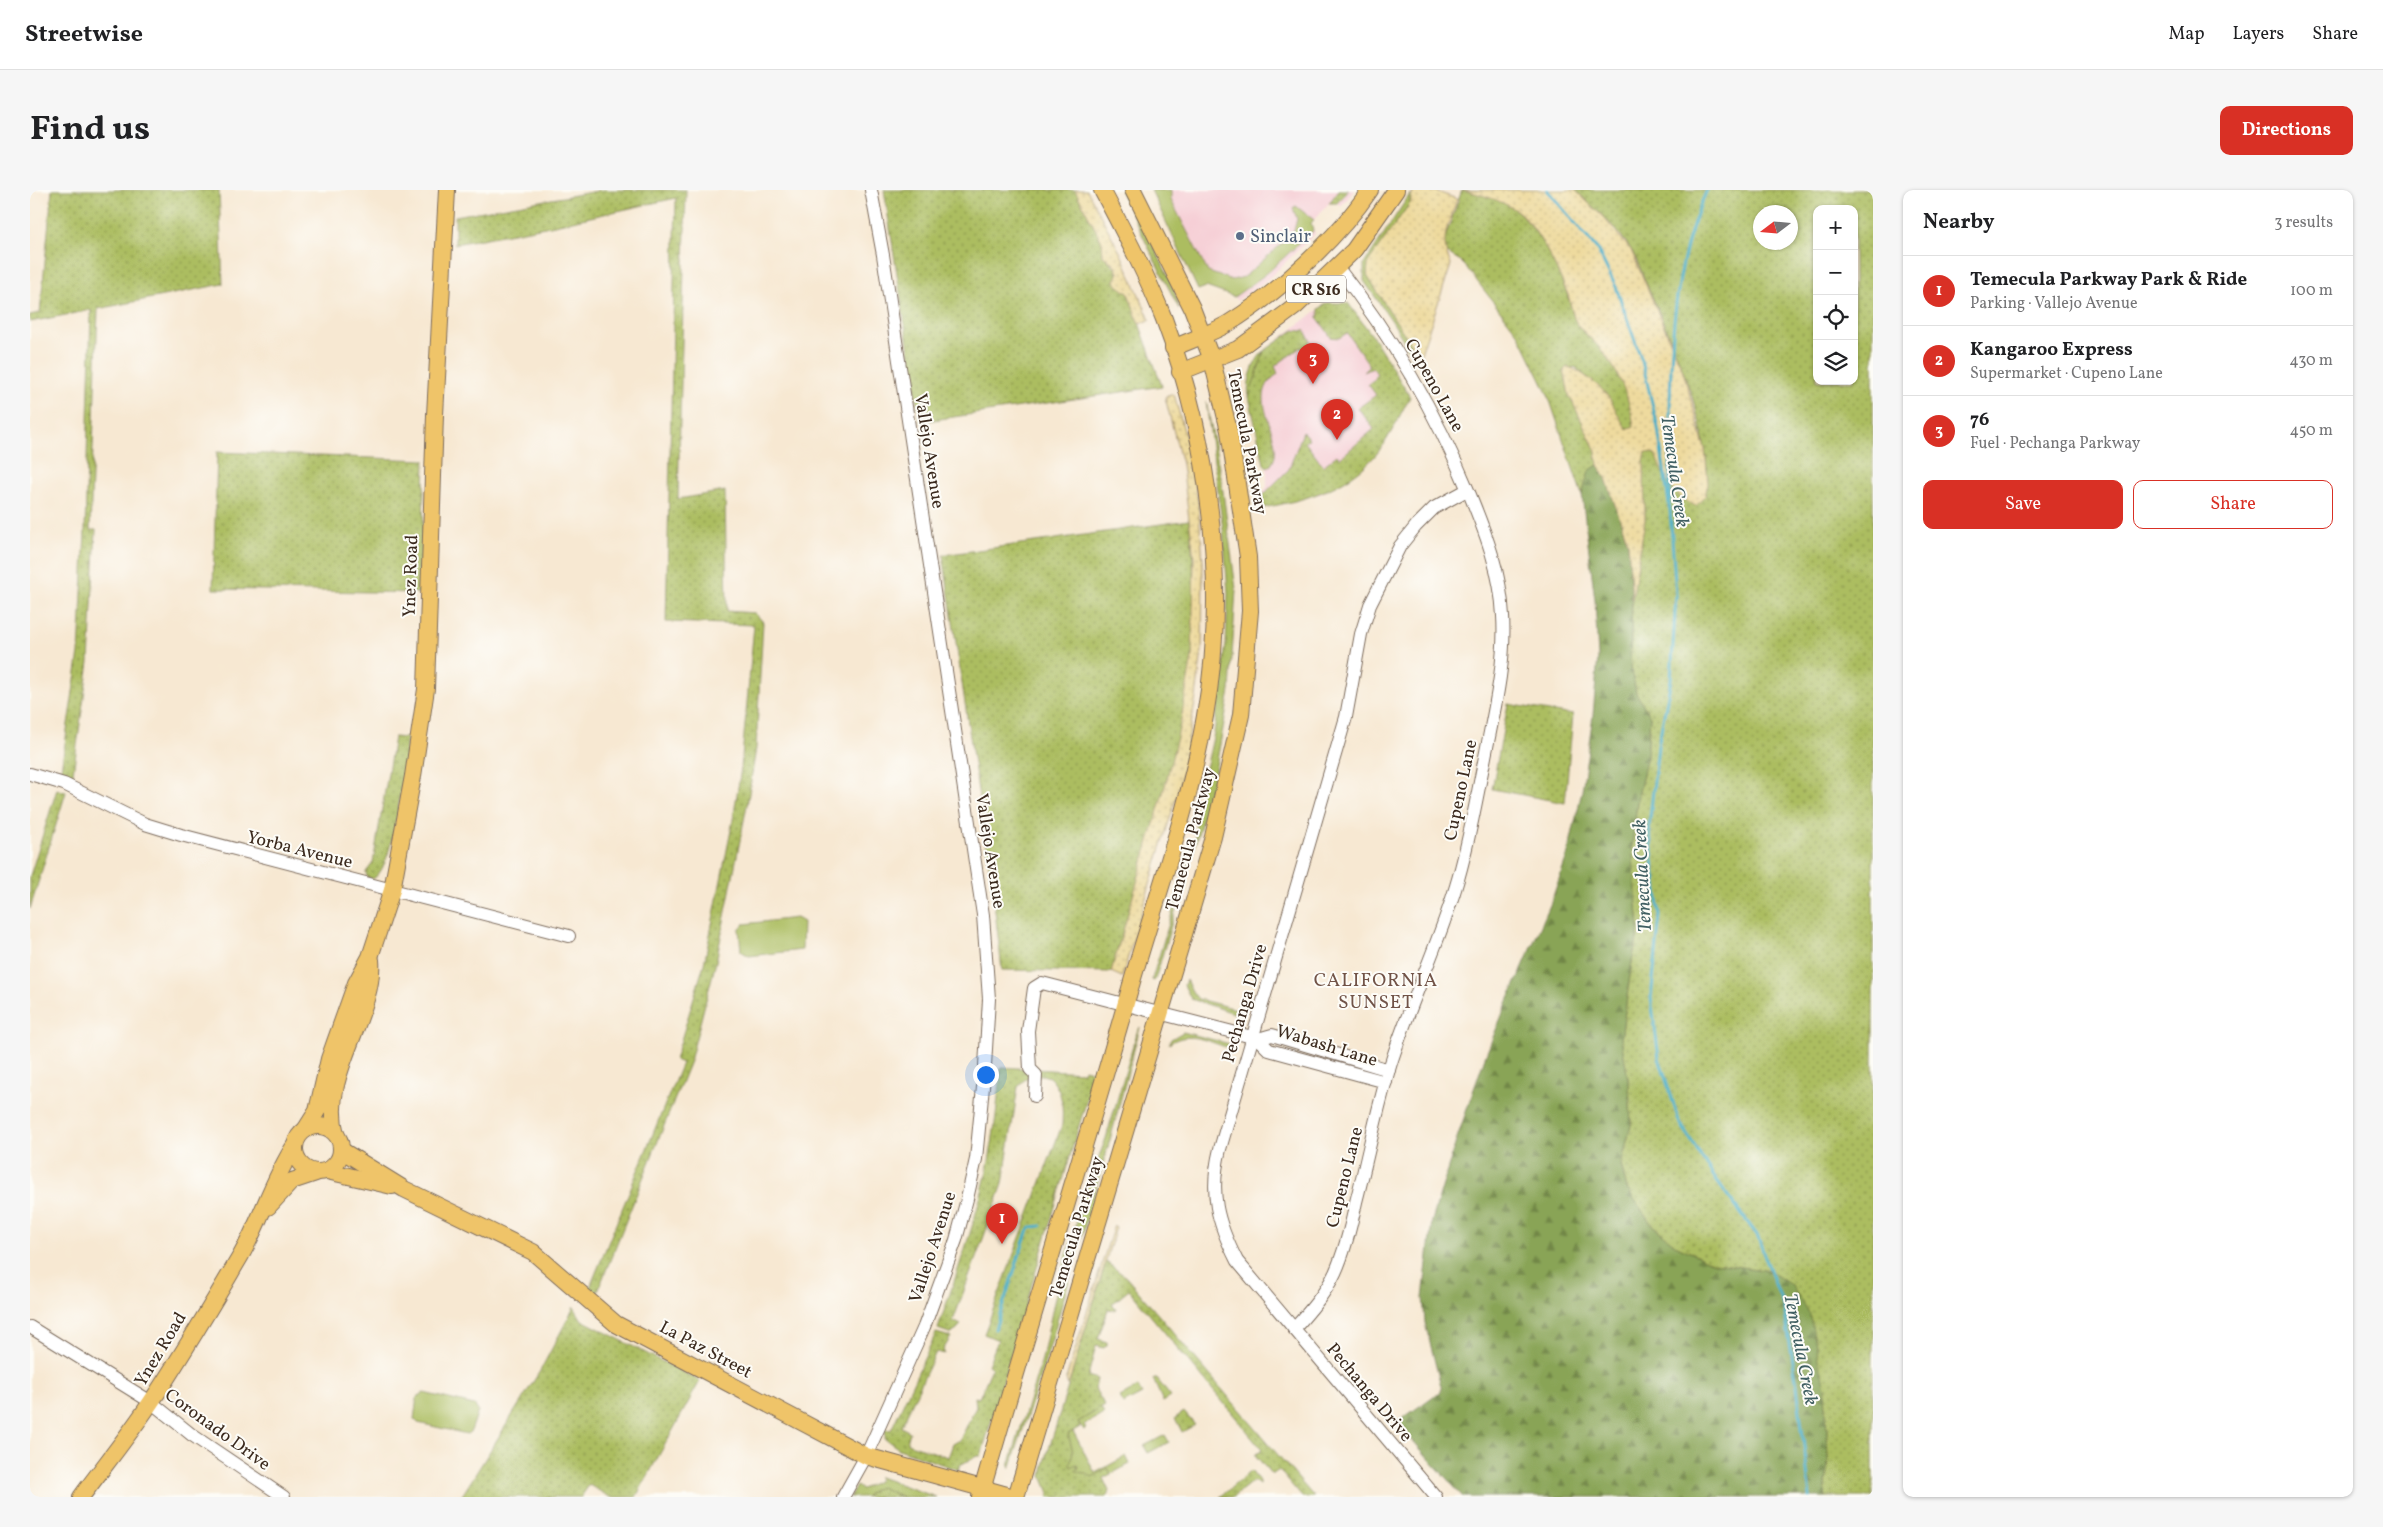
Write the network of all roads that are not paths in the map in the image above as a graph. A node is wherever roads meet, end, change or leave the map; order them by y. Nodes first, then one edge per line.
1 (447, 190) edge
2 (871, 190) edge
3 (1102, 190) edge
4 (1133, 190) edge
5 (1370, 190) edge
6 (1396, 190) edge
7 (1338, 268) junction
8 (1203, 335) junction
9 (1173, 348) junction
10 (1212, 360) junction
11 (1180, 372) junction
12 (1468, 490) junction
13 (30, 774) edge
14 (392, 890) junction
15 (568, 936) dead end
16 (370, 957) junction
17 (1125, 1006) junction
18 (1161, 1013) junction
19 (1255, 1038) junction
20 (1388, 1076) junction
21 (1035, 1096) dead end
22 (305, 1130) junction
23 (336, 1134) junction
24 (295, 1145) junction
25 (341, 1150) junction
26 (321, 1172) junction
27 (404, 1189) junction
28 (262, 1214) junction
29 (30, 1327) edge
30 (1294, 1329) junction
31 (151, 1402) junction
32 (866, 1456) junction
33 (981, 1493) edge
34 (81, 1497) edge
35 (284, 1497) edge
36 (843, 1497) edge
37 (1015, 1497) edge
38 (1436, 1497) edge

1 - 14 main road, Ynez Road
2 - 32 street, Vallejo Avenue
3 - 9 main road, Temecula Parkway
4 - 8 main road, Temecula Parkway
5 - 8 main road, CR S16
6 - 7 main road, CR S16
7 - 10 main road, CR S16
7 - 12 street, Cupeno Lane
8 - 9 main road, CR S16
8 - 10 main road, Temecula Parkway
9 - 11 main road, Temecula Parkway
10 - 11 main road, CR S16
10 - 18 main road, Temecula Parkway
11 - 17 main road, Temecula Parkway
12 - 19 street, Pechanga Drive
12 - 20 street, Cupeno Lane
13 - 14 street, Yorba Avenue
14 - 15 street, Yorba Avenue
14 - 16 main road, Ynez Road
16 - 22 main road, Ynez Road
16 - 23 main road, Ynez Road
17 - 18 street, Wabash Lane
17 - 21 street, Wabash Lane
17 - 33 main road, Temecula Parkway
18 - 19 street, Wabash Lane
18 - 37 main road, Temecula Parkway
19 - 20 street, Wabash Lane
19 - 30 street, Pechanga Drive
20 - 30 street, Cupeno Lane
22 - 23 main road
22 - 24 main road
23 - 25 main road
24 - 26 main road
24 - 28 main road, Ynez Road
25 - 26 main road
25 - 27 main road, La Paz Street
26 - 27 main road, La Paz Street
26 - 28 main road, Ynez Road
27 - 32 main road, La Paz Street
28 - 31 main road, Ynez Road
29 - 31 street, Coronado Drive
30 - 38 street, Pechanga Drive
31 - 34 main road, Ynez Road
31 - 35 street, Coronado Drive
32 - 33 main road, La Paz Street
32 - 36 street, Vallejo Avenue
33 - 37 main road, La Paz Street

